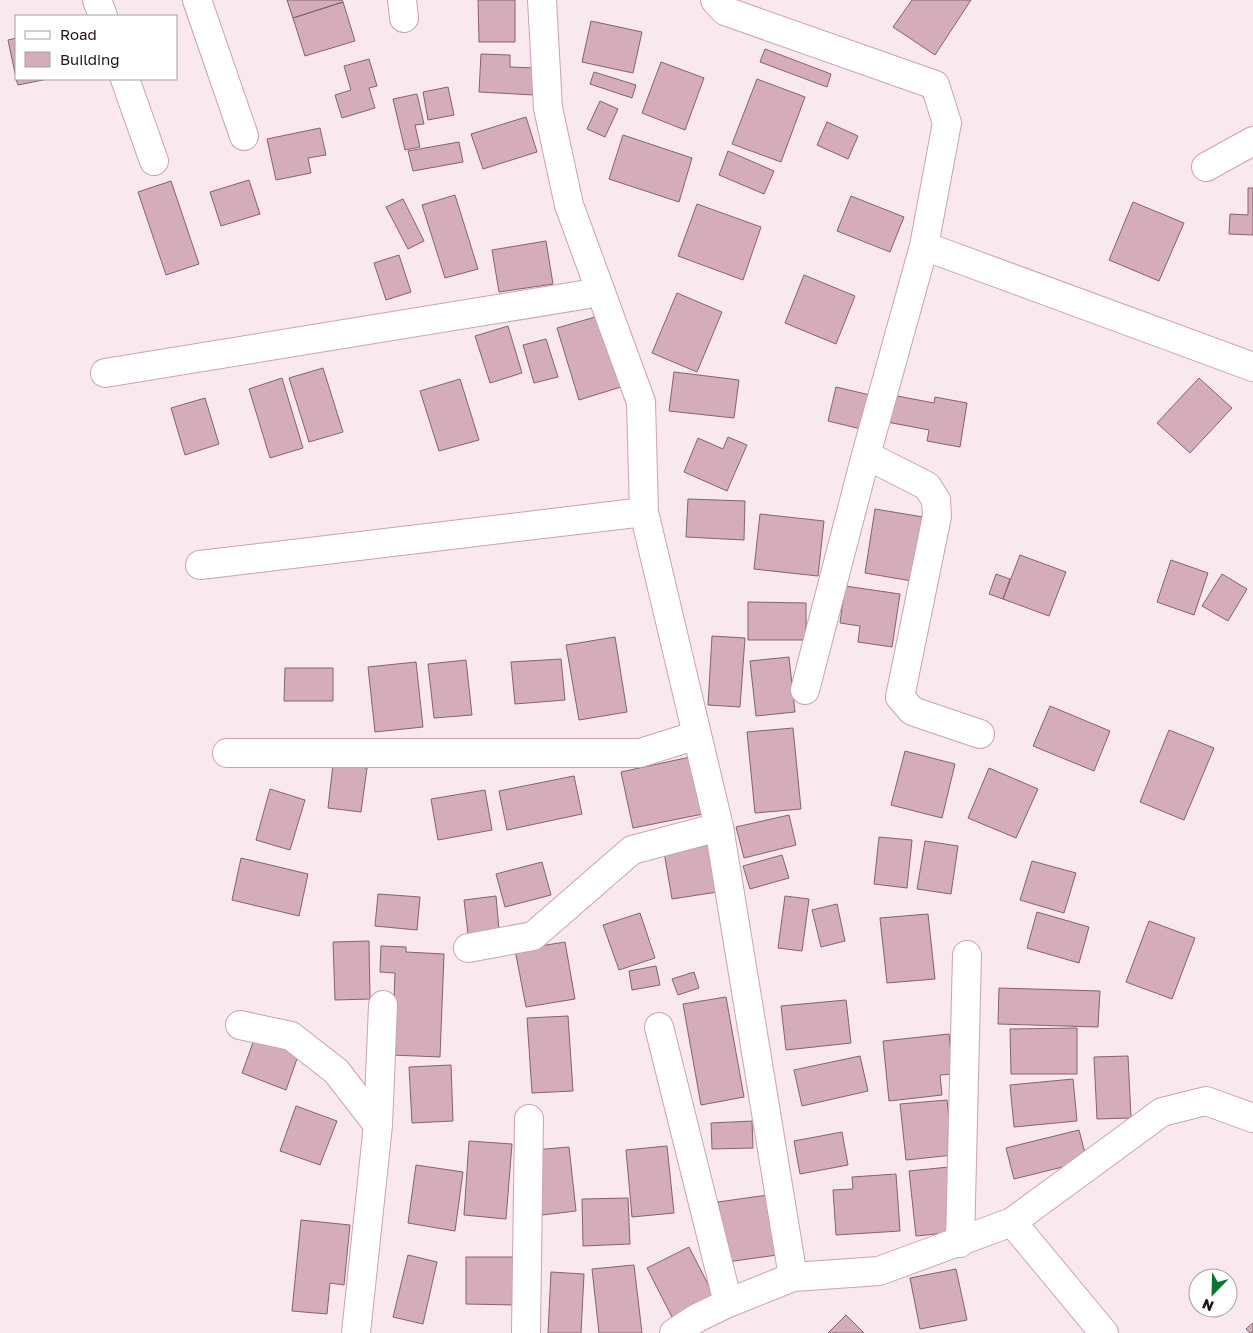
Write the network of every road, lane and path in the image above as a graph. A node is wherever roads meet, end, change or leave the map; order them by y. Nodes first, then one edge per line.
1 (98, 0) edge
2 (197, 0) edge
3 (542, 0) edge
4 (715, 0) edge
5 (103, 15) edge
6 (125, 80) edge
7 (244, 136) dead end
8 (1253, 141) edge
9 (154, 161) dead end
10 (1206, 167) dead end
11 (924, 246) junction
12 (601, 292) junction
13 (1253, 367) edge
14 (105, 374) dead end
15 (866, 454) junction
16 (644, 512) junction
17 (200, 565) dead end
18 (805, 690) dead end
19 (980, 734) dead end
20 (697, 735) junction
21 (227, 753) dead end
22 (719, 827) junction
23 (468, 948) dead end
24 (968, 955) dead end
25 (383, 1005) dead end
26 (240, 1025) dead end
27 (659, 1027) dead end
28 (1253, 1118) edge
29 (529, 1120) dead end
30 (378, 1125) junction
31 (1012, 1222) junction
32 (960, 1243) junction
33 (793, 1277) junction
34 (728, 1303) junction
35 (703, 1326) edge
36 (356, 1333) edge
37 (526, 1333) edge
38 (674, 1333) edge
39 (1104, 1333) edge

1 - 5 street
2 - 7 street
3 - 12 street
4 - 11 street
6 - 9 street
8 - 10 street
11 - 13 street
11 - 15 street
12 - 14 street
12 - 16 street
15 - 18 street
15 - 19 street
16 - 17 street
16 - 20 street
20 - 21 street
20 - 22 street
22 - 23 street
22 - 33 street
24 - 32 street
25 - 30 street
26 - 30 street
27 - 34 street
28 - 31 street
29 - 37 street
30 - 36 street
31 - 32 street
31 - 39 street
32 - 33 street
33 - 34 street
34 - 35 street
35 - 38 street

